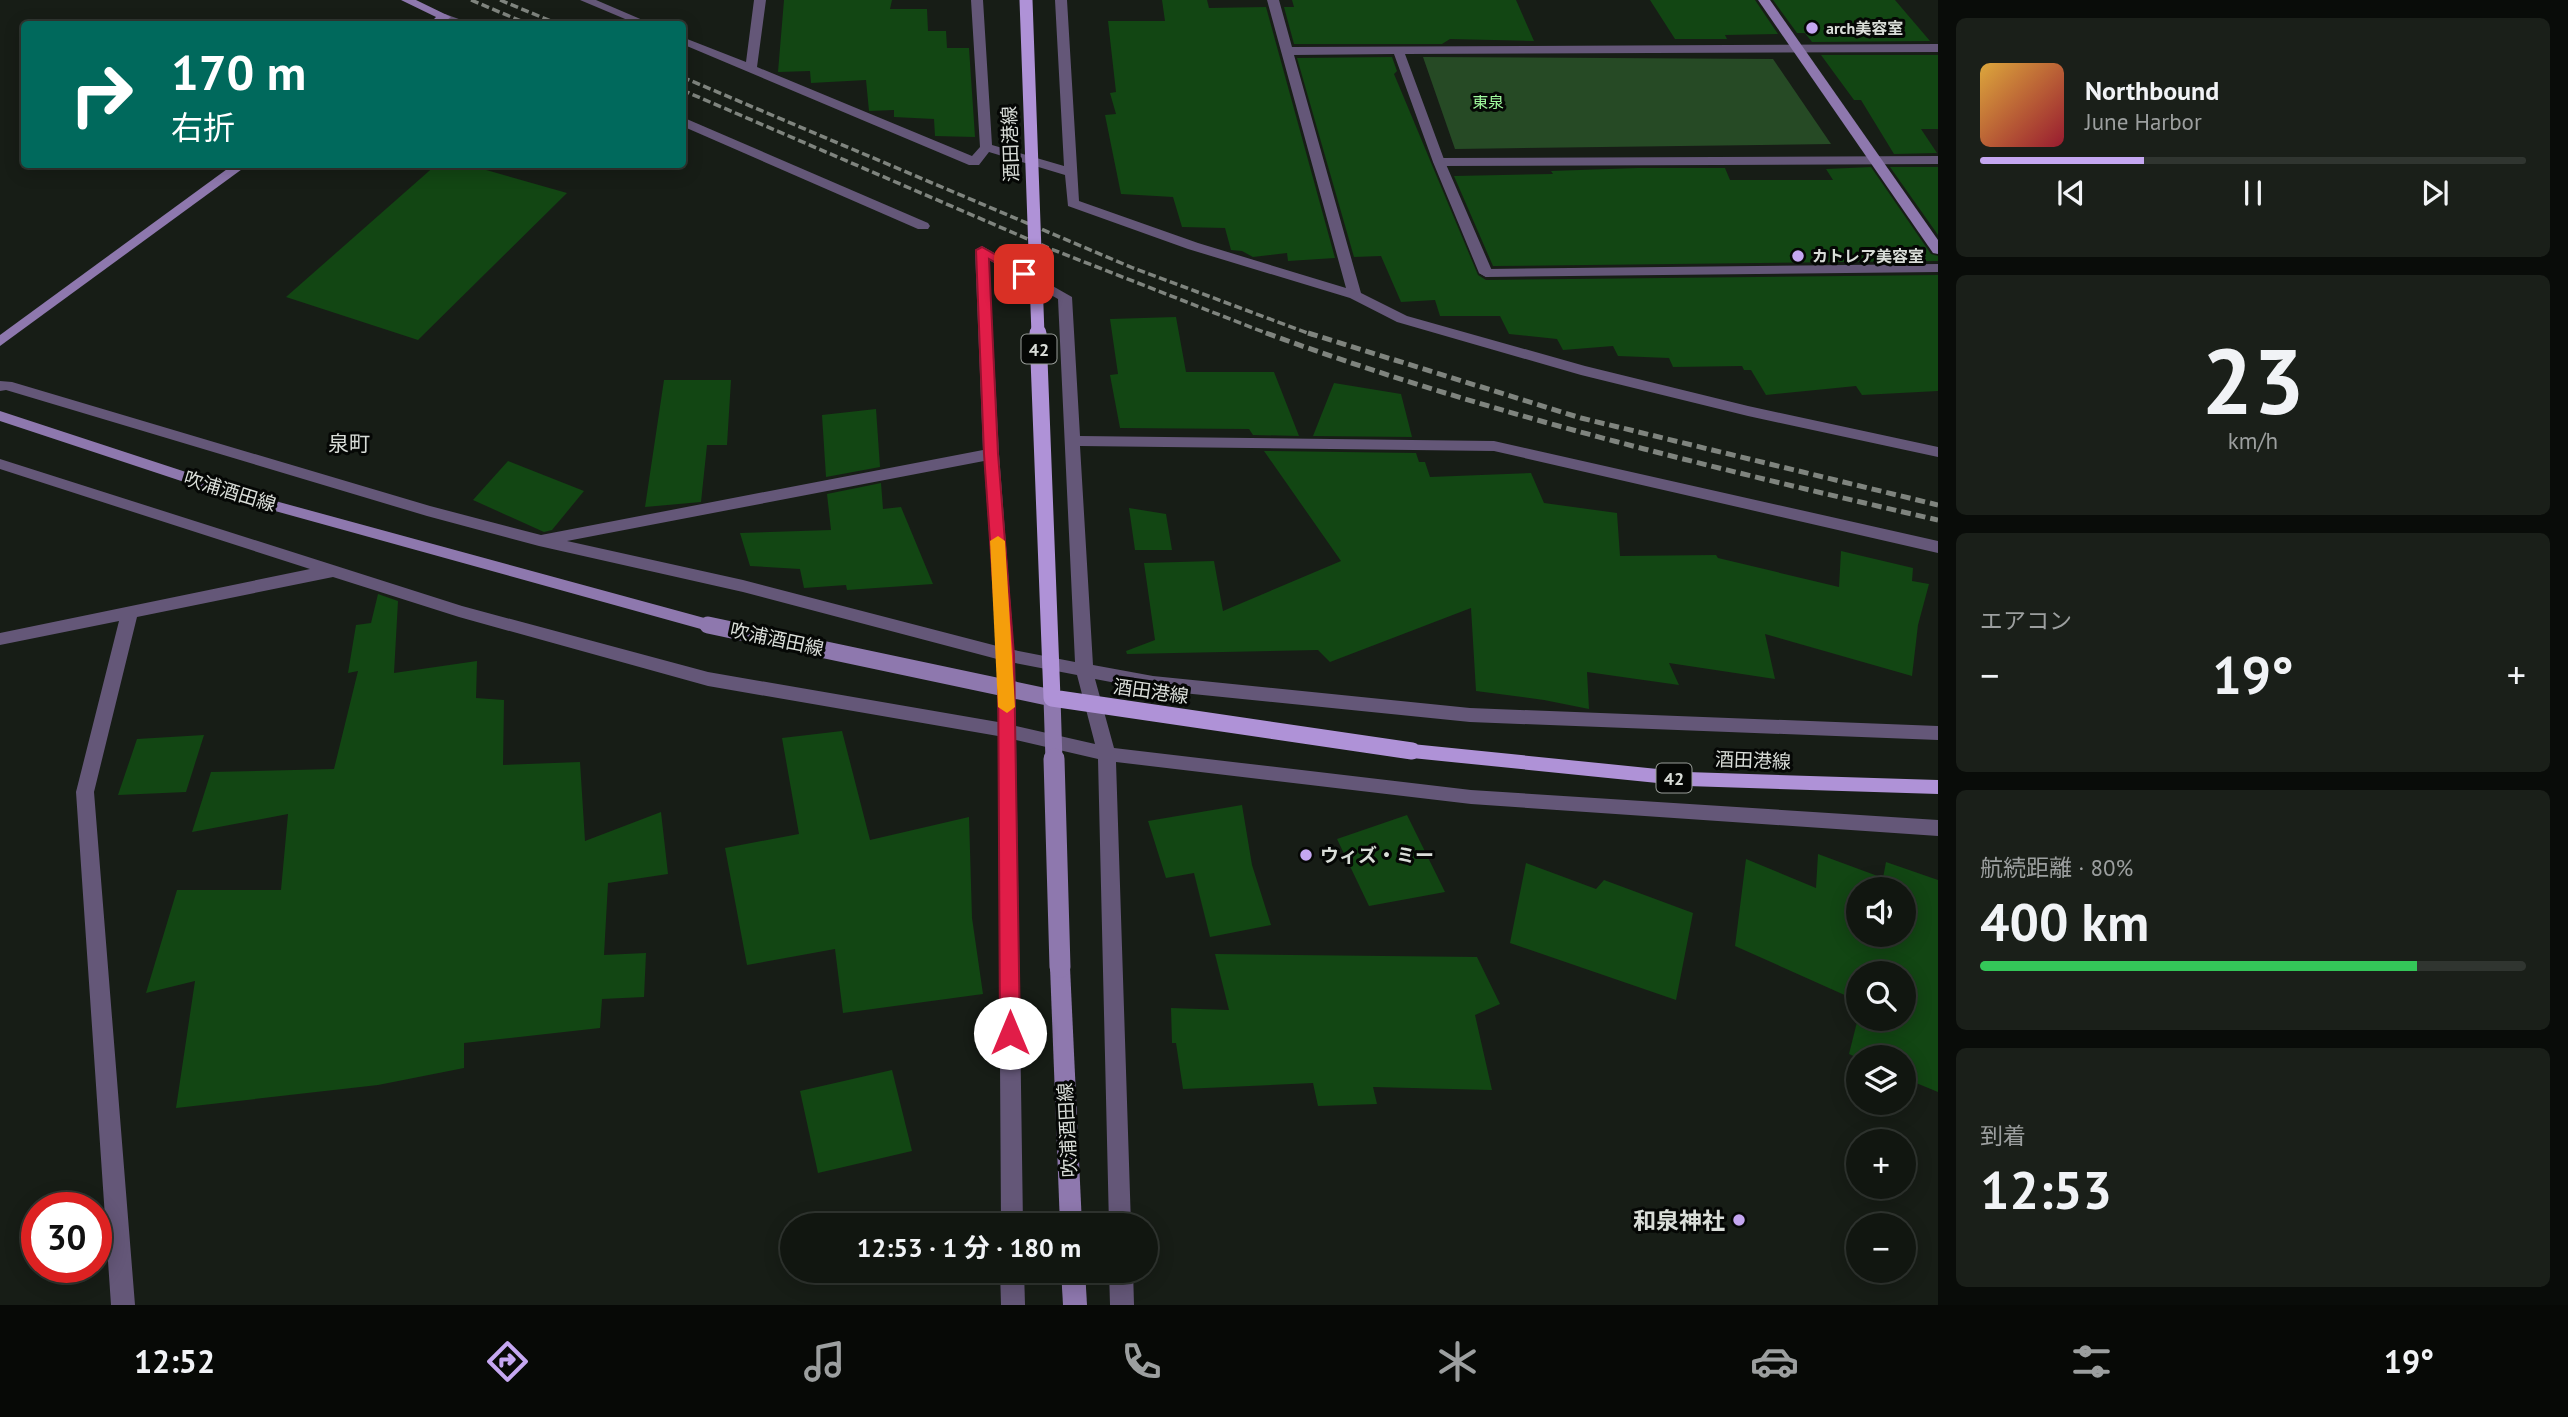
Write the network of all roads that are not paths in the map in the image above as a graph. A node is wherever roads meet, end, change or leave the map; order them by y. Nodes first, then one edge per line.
1 (407, 0) edge
2 (586, 0) edge
3 (760, 0) edge
4 (976, 0) edge
5 (1026, 0) edge
6 (1061, 0) edge
7 (1273, 0) edge
8 (1764, 0) edge
9 (445, 17) junction
10 (439, 21) edge
11 (455, 21) edge
12 (638, 21) edge
13 (686, 42) edge
14 (1797, 48) junction
15 (1938, 48) edge
16 (1398, 50) junction
17 (1287, 51) junction
18 (751, 68) junction
19 (686, 123) edge
20 (986, 147) junction
21 (1875, 160) junction
22 (1938, 160) edge
23 (1439, 162) junction
24 (238, 168) edge
25 (1070, 172) junction
26 (923, 226) dead end
27 (1938, 250) edge
28 (1938, 268) edge
29 (1355, 295) junction
30 (0, 342) edge
31 (0, 386) edge
32 (0, 416) edge
33 (1072, 441) junction
34 (1938, 452) edge
35 (991, 454) junction
36 (0, 464) edge
37 (539, 540) junction
38 (1938, 547) edge
39 (338, 570) junction
40 (129, 615) junction
41 (0, 639) edge
42 (1006, 655) junction
43 (1084, 670) junction
44 (1052, 698) junction
45 (1007, 731) junction
46 (1938, 733) edge
47 (1107, 754) junction
48 (1938, 788) edge
49 (1938, 828) edge
50 (1012, 1213) edge
51 (1070, 1213) edge
52 (1120, 1213) edge
53 (1012, 1283) edge
54 (1074, 1283) edge
55 (1121, 1283) edge
56 (123, 1305) edge
57 (1013, 1305) edge
58 (1075, 1305) edge
59 (1122, 1305) edge

1 - 9 main road
2 - 12 street
3 - 18 street
4 - 20 street, 酒田港線
5 - 44 main road, 酒田港線 / 42, bridge
6 - 25 street
7 - 17 street
8 - 14 main road
9 - 10 main road
9 - 11 street
13 - 18 street
14 - 15 street
14 - 16 street
14 - 21 main road
16 - 17 street
16 - 23 street
17 - 29 street
18 - 20 street
19 - 26 street
20 - 25 street
21 - 22 street
21 - 23 street
21 - 27 main road
23 - 28 street
24 - 30 main road
25 - 29 street
29 - 34 street
31 - 37 street
32 - 44 main road, 吹浦酒田線, bridge
33 - 35 street
33 - 38 street
33 - 43 street
35 - 37 street
35 - 42 street
36 - 39 street
37 - 42 street
39 - 40 street
39 - 45 street
40 - 41 street
40 - 56 street
42 - 43 street
42 - 45 street
43 - 46 street
43 - 47 street
44 - 48 main road, 酒田港線 / 42, bridge
44 - 51 main road, 吹浦酒田線, bridge
45 - 47 street
45 - 50 street
47 - 49 street
47 - 52 street
53 - 57 street
54 - 58 main road
55 - 59 street

